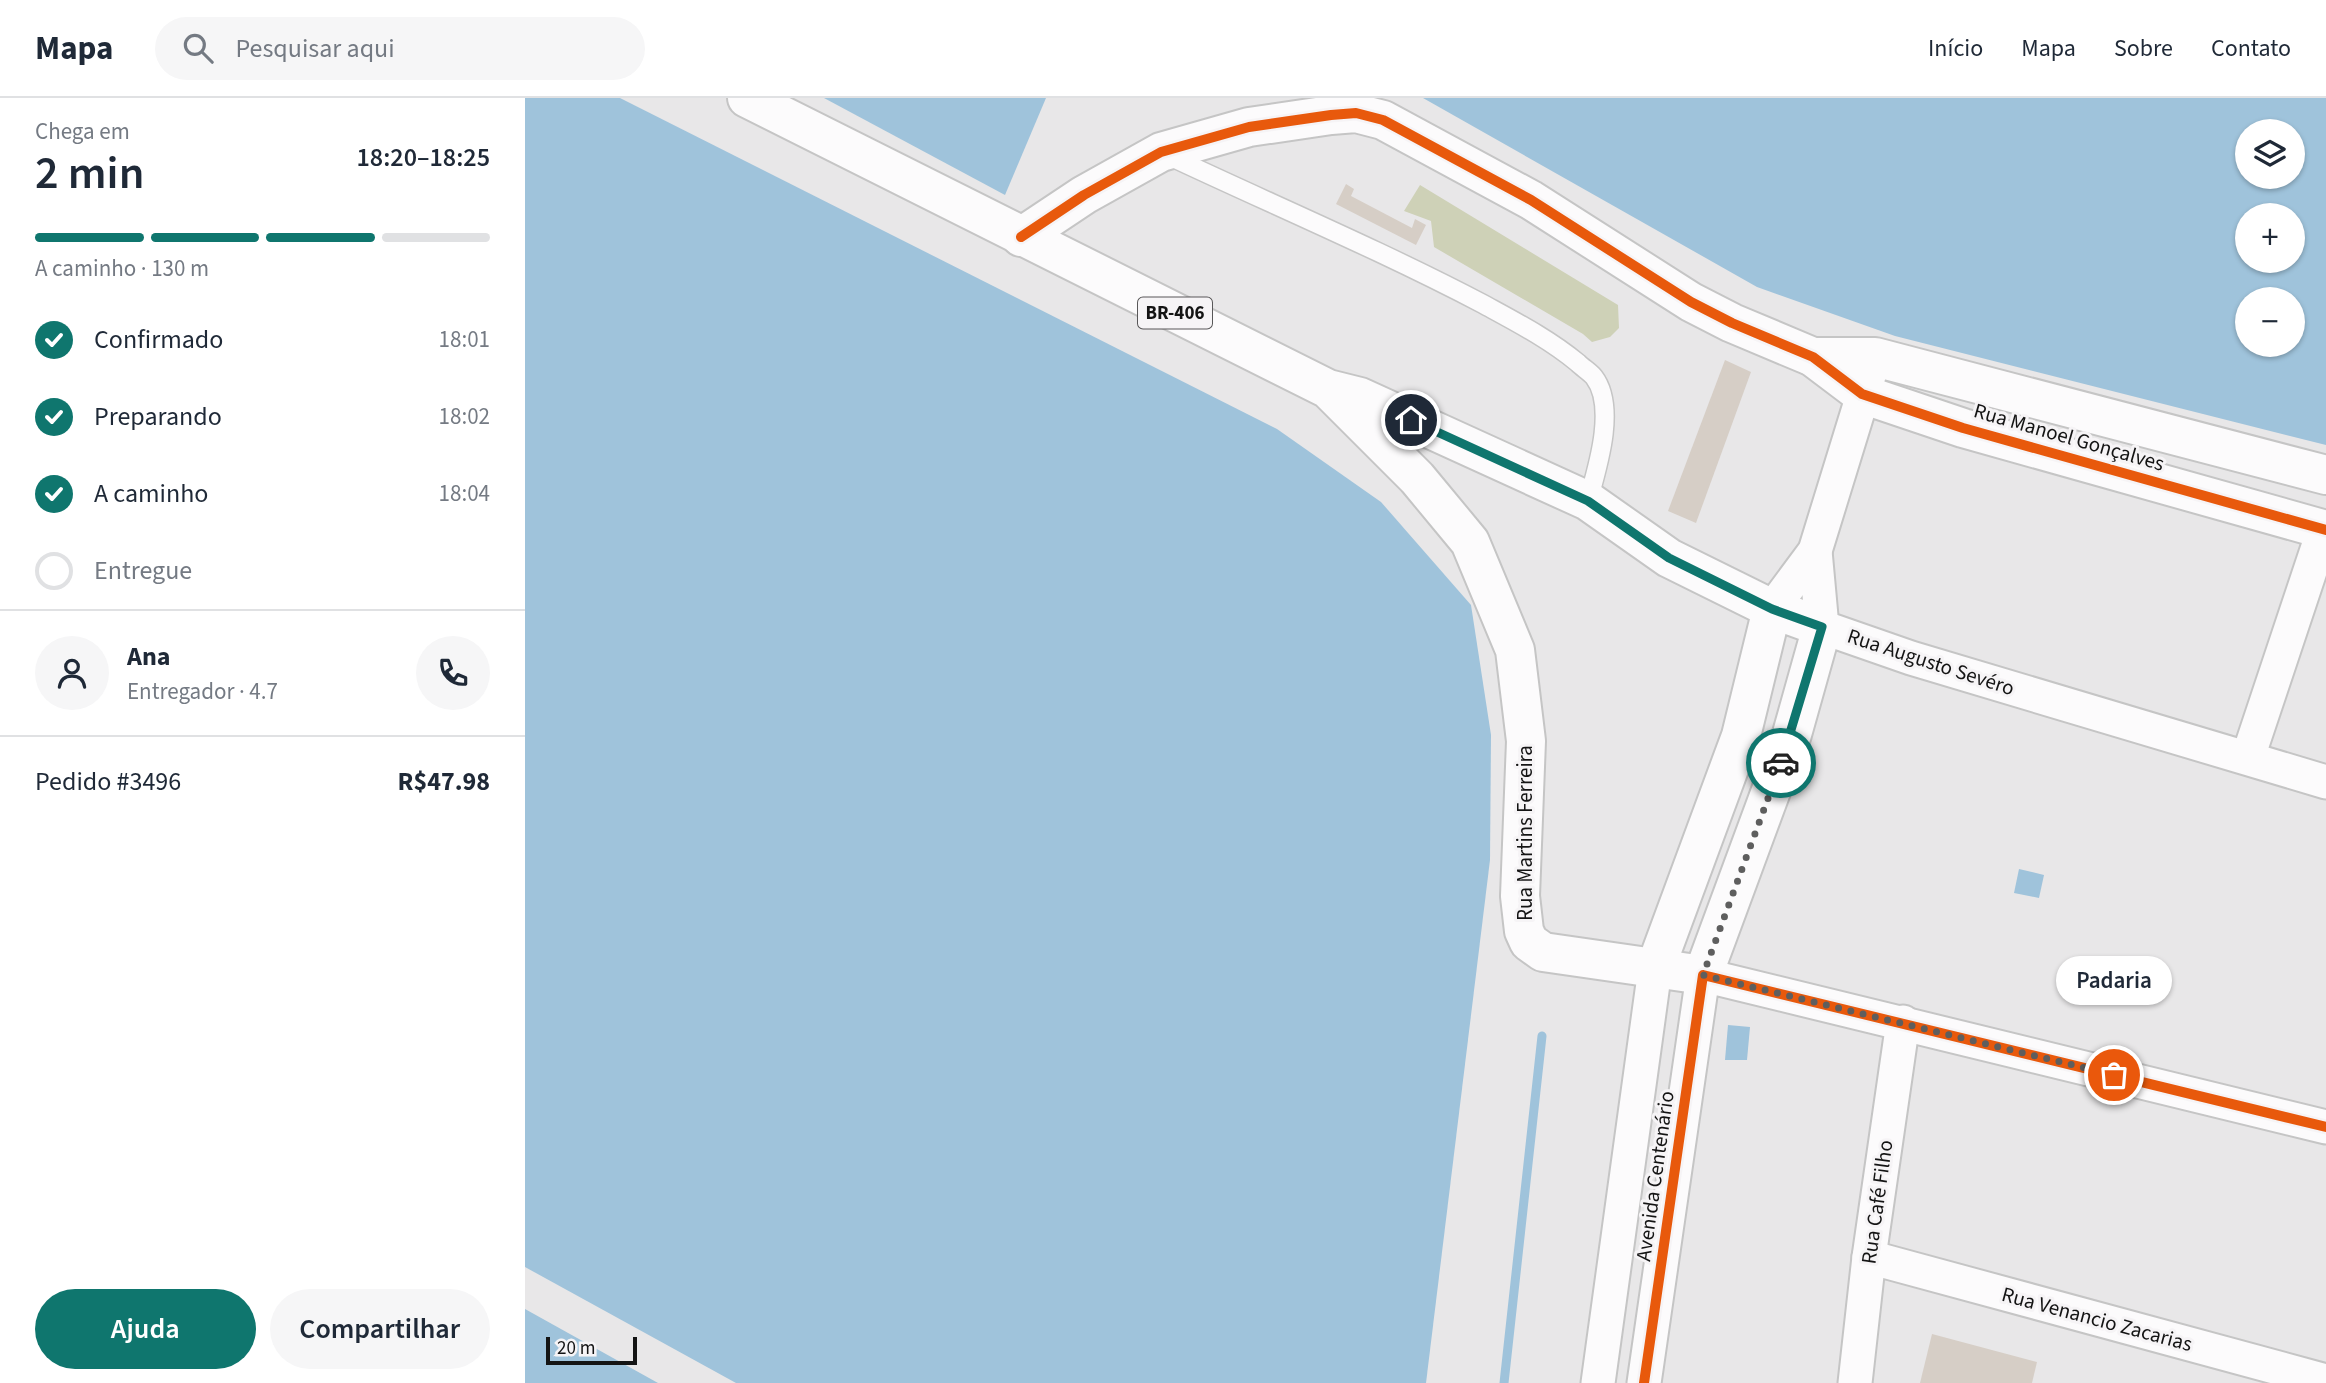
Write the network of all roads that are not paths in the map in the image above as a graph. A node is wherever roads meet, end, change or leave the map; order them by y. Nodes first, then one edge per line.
1 (747, 98) edge
2 (1161, 152) junction
3 (1021, 237) junction
4 (1813, 357) junction
5 (1875, 357) junction
6 (1328, 389) junction
7 (1862, 394) junction
8 (2198, 441) junction
9 (2326, 475) edge
10 (2177, 487) junction
11 (1588, 501) junction
12 (2325, 529) edge
13 (1815, 551) junction
14 (1772, 609) junction
15 (1822, 627) junction
16 (2248, 757) junction
17 (2326, 782) edge
18 (1655, 969) junction
19 (1703, 975) junction
20 (1903, 1022) junction
21 (2326, 1127) edge
22 (1869, 1257) junction
23 (2287, 1377) edge
24 (2326, 1381) edge
25 (1598, 1383) edge
26 (1644, 1383) edge
27 (1855, 1383) edge

1 - 3 main road, BR-406
2 - 3 main road
2 - 4 main road
2 - 11 lane
3 - 6 main road, BR-406
4 - 5 main road, Rua Manoel Gonçalves
4 - 7 main road, Rua Manoel Gonçalves
5 - 7 street, Avenida Centenário
5 - 8 main road, Rua Manoel Gonçalves
6 - 11 main road, Rua Augusto Sevéro
6 - 18 main road, Rua Martins Ferreira
7 - 10 main road, Rua Manoel Gonçalves
7 - 13 street, Avenida Centenário
8 - 9 main road, Rua Manoel Gonçalves
8 - 10 main road
10 - 12 main road, Rua Manoel Gonçalves
11 - 14 main road, Rua Augusto Sevéro
12 - 16 street
13 - 14 street, Avenida Centenário
13 - 15 street, Avenida Centenário
14 - 15 main road, Rua Augusto Sevéro
14 - 18 main road, Avenida Centenário
15 - 16 street, Rua Augusto Sevéro
15 - 19 main road, Avenida Centenário
16 - 17 street, Rua Augusto Sevéro
18 - 19 main road, Rua Martins Ferreira
18 - 25 street, Avenida Centenário
19 - 20 street, Rua Martins Ferreira
19 - 26 street, Avenida Centenário
20 - 21 street, Rua Martins Ferreira
20 - 22 street, Rua Café Filho
22 - 23 street, Rua Venancio Zacarias
22 - 27 street, Rua Café Filho
23 - 24 street, Rua Venancio Zacarias

